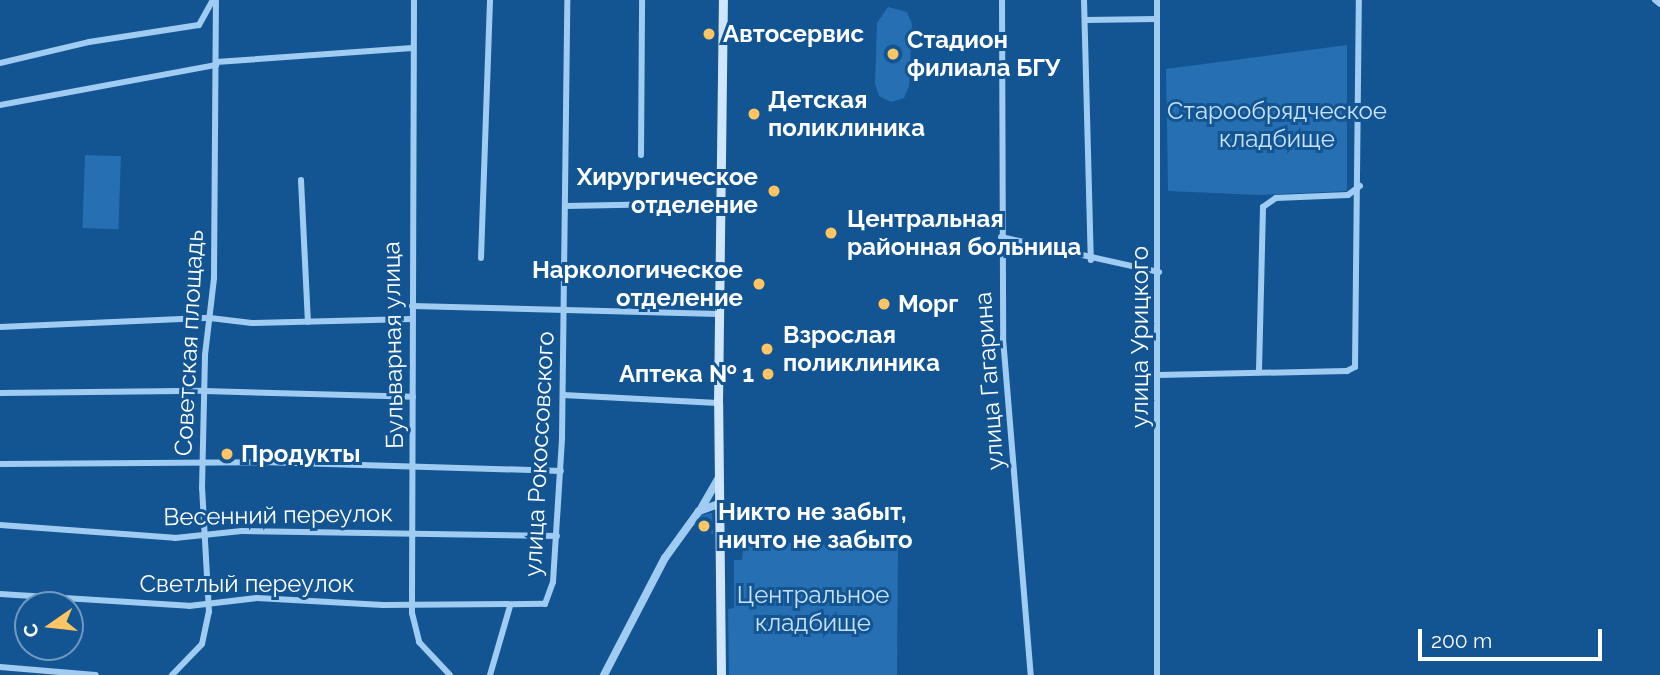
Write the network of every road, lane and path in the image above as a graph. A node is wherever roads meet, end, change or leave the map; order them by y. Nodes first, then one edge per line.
1 (214, 0) edge
2 (414, 0) edge
3 (490, 0) edge
4 (567, 0) edge
5 (642, 0) edge
6 (723, 0) edge
7 (1002, 0) edge
8 (1084, 0) edge
9 (1157, 0) edge
10 (1359, 0) edge
11 (1655, 0) edge
12 (1660, 4) edge
13 (1157, 19) junction
14 (1085, 20) junction
15 (413, 48) junction
16 (0, 63) edge
17 (216, 63) junction
18 (0, 105) edge
19 (641, 155) dead end
20 (300, 180) dead end
21 (1360, 184) junction
22 (721, 203) junction
23 (565, 206) junction
24 (1001, 237) junction
25 (481, 258) dead end
26 (1091, 260) junction
27 (1159, 272) junction
28 (412, 306) junction
29 (564, 311) junction
30 (719, 314) junction
31 (210, 318) junction
32 (412, 319) junction
33 (308, 322) junction
34 (0, 327) edge
35 (1259, 371) junction
36 (1158, 374) junction
37 (204, 391) junction
38 (0, 393) edge
39 (563, 395) junction
40 (413, 397) junction
41 (718, 403) junction
42 (202, 462) junction
43 (0, 464) edge
44 (414, 467) junction
45 (561, 471) junction
46 (718, 479) junction
47 (718, 504) junction
48 (695, 515) junction
49 (0, 525) edge
50 (413, 533) junction
51 (204, 534) junction
52 (557, 536) junction
53 (0, 594) edge
54 (209, 600) junction
55 (412, 601) junction
56 (510, 606) junction
57 (536, 606) joint
58 (0, 667) edge
59 (96, 675) edge
60 (172, 675) edge
61 (450, 675) edge
62 (489, 675) edge
63 (604, 675) edge
64 (721, 675) edge
65 (1031, 675) edge
66 (1157, 675) edge

1 - 16 street
1 - 17 street, Советская площадь
2 - 15 street, Бульварная улица
3 - 25 street
4 - 23 street, улица Рокоссовского
5 - 19 street
6 - 22 main road
7 - 24 street, улица Гагарина
8 - 14 street
9 - 13 street, улица Урицкого
10 - 21 street
11 - 12 street
13 - 14 street
13 - 27 street, улица Урицкого
14 - 26 street
15 - 17 street
15 - 28 street, Бульварная улица
17 - 18 street
17 - 31 street, Советская площадь
20 - 33 street
21 - 35 street
21 - 35 street
22 - 23 street
22 - 30 main road
23 - 29 street, улица Рокоссовского
24 - 26 street
24 - 65 street, улица Гагарина
26 - 27 street
27 - 36 street, улица Урицкого
28 - 29 street
28 - 32 street, Бульварная улица
29 - 30 street
29 - 39 street, улица Рокоссовского
30 - 41 main road
31 - 33 street
31 - 34 street
31 - 37 street, Советская площадь
32 - 33 street
32 - 40 street, Бульварная улица
35 - 36 street
36 - 66 street, улица Урицкого
37 - 38 street
37 - 40 street
37 - 42 street, Советская площадь
39 - 41 street
39 - 45 street, улица Рокоссовского
40 - 44 street, Бульварная улица
41 - 46 main road
42 - 43 street
42 - 44 street
42 - 51 street, Советская площадь
44 - 45 street
44 - 50 street, Бульварная улица
45 - 52 street, улица Рокоссовского
46 - 47 main road
46 - 48 street
47 - 48 street
47 - 64 main road
48 - 63 street
49 - 51 street, Весенний переулок
50 - 51 street, Весенний переулок
50 - 52 street, Весенний переулок
50 - 55 street, Бульварная улица
51 - 54 street, Советская площадь
52 - 57 street, улица Рокоссовского
53 - 54 street, Светлый переулок
54 - 55 street, Светлый переулок
54 - 60 street, Советская площадь
55 - 56 street, Светлый переулок
55 - 61 street, Бульварная улица
56 - 57 street, Светлый переулок
56 - 62 street
58 - 59 street

